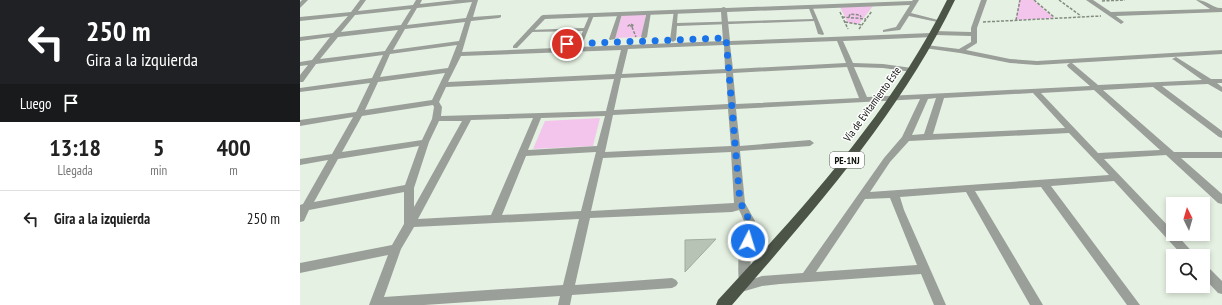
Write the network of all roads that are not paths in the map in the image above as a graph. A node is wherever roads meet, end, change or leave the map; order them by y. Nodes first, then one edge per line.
1 (305, 0) edge
2 (363, 0) edge
3 (473, 0) edge
4 (951, 0) edge
5 (984, 0) edge
6 (1199, 0) edge
7 (915, 1) edge
8 (1090, 1) edge
9 (417, 3) edge
10 (300, 6) edge
11 (810, 6) junction
12 (724, 9) junction
13 (676, 11) junction
14 (1220, 11) edge
15 (649, 12) junction
16 (352, 13) junction
17 (620, 14) junction
18 (907, 14) junction
19 (1110, 14) junction
20 (592, 15) junction
21 (499, 16) dead end
22 (300, 19) edge
23 (469, 19) junction
24 (816, 20) junction
25 (940, 22) junction
26 (1121, 22) dead end
27 (725, 23) junction
28 (674, 25) junction
29 (402, 28) junction
30 (586, 29) junction
31 (529, 31) junction
32 (821, 34) junction
33 (934, 34) junction
34 (974, 34) junction
35 (335, 35) junction
36 (644, 38) dead end
37 (839, 38) junction
38 (300, 39) edge
39 (612, 39) dead end
40 (673, 40) junction
41 (727, 40) junction
42 (460, 44) junction
43 (580, 44) junction
44 (625, 47) junction
45 (926, 47) junction
46 (960, 51) junction
47 (388, 52) junction
48 (458, 54) junction
49 (1222, 56) edge
50 (1176, 59) dead end
51 (314, 62) junction
52 (300, 64) edge
53 (851, 65) junction
54 (1071, 66) dead end
55 (451, 70) junction
56 (912, 70) junction
57 (729, 71) junction
58 (619, 77) junction
59 (300, 80) edge
60 (375, 80) junction
61 (1222, 81) edge
62 (1210, 82) junction
63 (1154, 84) junction
64 (442, 85) junction
65 (1095, 87) junction
66 (300, 90) edge
67 (1222, 90) edge
68 (1035, 91) junction
69 (941, 96) junction
70 (925, 97) junction
71 (893, 98) junction
72 (864, 100) junction
73 (435, 102) junction
74 (732, 106) junction
75 (611, 113) junction
76 (359, 114) junction
77 (538, 116) junction
78 (468, 118) junction
79 (436, 119) junction
80 (300, 124) edge
81 (1071, 130) junction
82 (1222, 135) edge
83 (906, 138) junction
84 (927, 138) junction
85 (425, 142) junction
86 (810, 143) dead end
87 (736, 149) junction
88 (601, 152) junction
89 (523, 153) junction
90 (1170, 153) junction
91 (1222, 155) edge
92 (336, 156) junction
93 (1096, 156) junction
94 (300, 162) edge
95 (1117, 178) junction
96 (1044, 183) junction
97 (409, 188) junction
98 (968, 188) junction
99 (894, 194) junction
100 (863, 196) junction
101 (1222, 200) edge
102 (740, 202) junction
103 (303, 208) edge
104 (586, 215) junction
105 (300, 218) edge
106 (495, 219) junction
107 (409, 223) junction
108 (396, 249) junction
109 (1183, 249) edge
110 (300, 268) edge
111 (924, 269) junction
112 (807, 276) junction
113 (1210, 277) edge
114 (672, 283) dead end
115 (741, 285) junction
116 (568, 289) junction
117 (1222, 290) edge
118 (444, 301) edge
119 (375, 304) edge
120 (564, 305) edge
121 (723, 305) edge
122 (940, 305) edge
123 (1037, 305) edge
124 (1134, 305) edge

1 - 10 street
2 - 16 street
3 - 9 street
3 - 23 street
4 - 25 highway, Vía de Evitamiento Este / PE-1NJ
5 - 34 street
6 - 14 street
7 - 11 street
7 - 18 street
8 - 19 street
9 - 16 street
9 - 29 street
11 - 12 street
11 - 24 street
12 - 13 street
12 - 27 street
13 - 15 street
13 - 28 street
14 - 19 street
15 - 17 street
15 - 36 street
16 - 22 street
16 - 35 street
17 - 20 street
17 - 39 street
18 - 25 street
18 - 32 street
19 - 26 street
20 - 30 street
20 - 31 street
21 - 23 street
23 - 29 street
23 - 42 street
24 - 27 street
24 - 32 street
25 - 33 highway, Vía de Evitamiento Este / PE-1NJ
27 - 28 street
27 - 41 street
28 - 40 street
29 - 35 street
29 - 47 street
30 - 31 street
30 - 43 street
31 - 43 street
32 - 41 street
33 - 34 street
33 - 37 street
33 - 45 highway, Vía de Evitamiento Este / PE-1NJ
34 - 46 street
35 - 38 street
35 - 51 street
37 - 41 street
37 - 53 street
40 - 41 street
40 - 43 street
41 - 44 street
41 - 57 street
42 - 47 street
42 - 48 street
44 - 48 street
44 - 58 street
45 - 46 street
45 - 56 highway, Vía de Evitamiento Este / PE-1NJ
46 - 49 street
47 - 51 street
47 - 60 street
48 - 55 street
50 - 62 street
51 - 52 street
51 - 59 street
53 - 56 street
53 - 57 street
53 - 72 street
54 - 65 street
55 - 60 street
55 - 64 street
56 - 71 highway, Vía de Evitamiento Este / PE-1NJ
57 - 58 street
57 - 74 street
58 - 64 street
58 - 75 street
60 - 66 street
60 - 76 street
61 - 62 street
62 - 63 street
62 - 67 street
63 - 65 street
63 - 82 street
64 - 73 street
65 - 68 street
65 - 90 street
68 - 69 street
68 - 81 street
69 - 70 street
69 - 84 street
70 - 71 street
70 - 83 street
71 - 72 street
71 - 115 highway, Vía de Evitamiento Este / PE-1NJ
72 - 74 street
73 - 76 street
73 - 79 street
74 - 75 street
74 - 87 street
75 - 77 street
75 - 88 street
76 - 80 street
76 - 92 street
77 - 78 street
77 - 89 street
78 - 79 street
78 - 107 street
79 - 85 street
81 - 84 street
81 - 93 street
83 - 84 street
83 - 100 street
85 - 92 street
85 - 97 street
86 - 87 street
87 - 88 street
87 - 102 street
88 - 89 street
88 - 104 street
89 - 106 street
90 - 91 street
90 - 93 street
90 - 101 street
92 - 94 street
92 - 103 street
93 - 95 street
95 - 96 street
95 - 109 street
96 - 98 street
96 - 124 street
97 - 103 street
97 - 107 street
98 - 99 street
98 - 123 street
99 - 100 street
99 - 111 street
100 - 112 street
102 - 104 street
102 - 115 street
103 - 105 street
104 - 106 street
104 - 116 street
106 - 107 street
107 - 108 street
108 - 110 street
108 - 119 street
111 - 112 street
111 - 122 street
112 - 115 street
113 - 117 street
114 - 116 street
115 - 121 highway, Vía de Evitamiento Este / PE-1NJ
116 - 118 street
116 - 120 street
118 - 119 street

